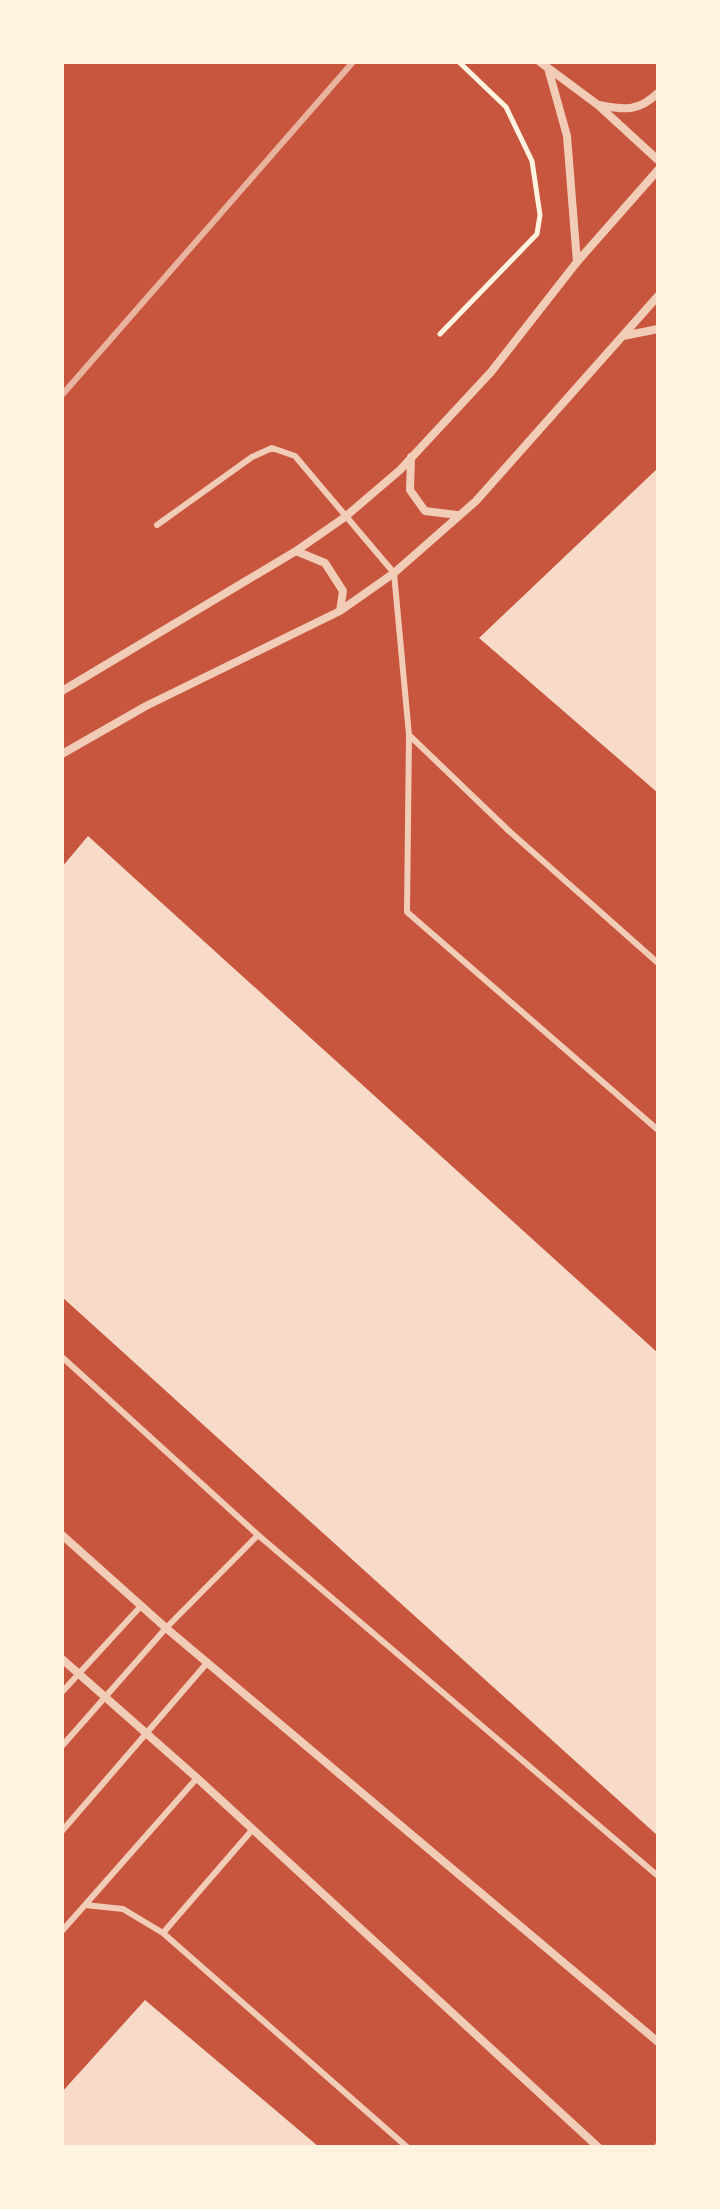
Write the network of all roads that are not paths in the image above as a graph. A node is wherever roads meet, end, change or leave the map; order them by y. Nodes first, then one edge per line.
1 (540, 62) edge
2 (548, 68) junction
3 (658, 93) edge
4 (598, 105) junction
5 (658, 160) edge
6 (658, 170) edge
7 (577, 262) junction
8 (658, 296) edge
9 (658, 329) edge
10 (622, 336) junction
11 (411, 456) junction
12 (457, 515) junction
13 (345, 517) junction
14 (157, 525) dead end
15 (296, 551) junction
16 (394, 573) junction
17 (340, 611) junction
18 (62, 691) edge
19 (409, 735) junction
20 (62, 754) edge
21 (658, 963) edge
22 (658, 1130) edge
23 (62, 1357) edge
24 (62, 1535) edge
25 (258, 1535) junction
26 (141, 1606) junction
27 (166, 1628) junction
28 (62, 1659) edge
29 (207, 1663) junction
30 (78, 1673) junction
31 (62, 1692) edge
32 (105, 1697) junction
33 (145, 1733) junction
34 (62, 1746) edge
35 (197, 1778) junction
36 (253, 1829) junction
37 (62, 1831) edge
38 (658, 1876) edge
39 (85, 1905) junction
40 (62, 1931) edge
41 (163, 1933) junction
42 (658, 2042) edge
43 (407, 2147) edge
44 (598, 2147) edge

1 - 2 street
2 - 4 street
2 - 7 street
3 - 4 street
4 - 5 street
6 - 7 street
7 - 11 street
8 - 10 street
9 - 10 street
10 - 12 street
11 - 12 street
11 - 13 street
12 - 16 street
13 - 14 lane
13 - 15 street
13 - 16 lane
15 - 17 street
15 - 18 street
16 - 17 street
16 - 19 lane
17 - 20 street
19 - 21 lane
19 - 22 lane
23 - 25 lane
24 - 26 street
25 - 27 lane
25 - 38 lane
26 - 27 street
26 - 30 lane
27 - 29 street
27 - 32 lane
28 - 30 street
29 - 33 lane
29 - 42 street
30 - 31 lane
30 - 32 street
32 - 33 street
32 - 34 lane
33 - 35 street
33 - 37 lane
35 - 36 street
35 - 39 lane
36 - 41 lane
36 - 44 street
39 - 40 lane
39 - 41 lane
41 - 43 lane

